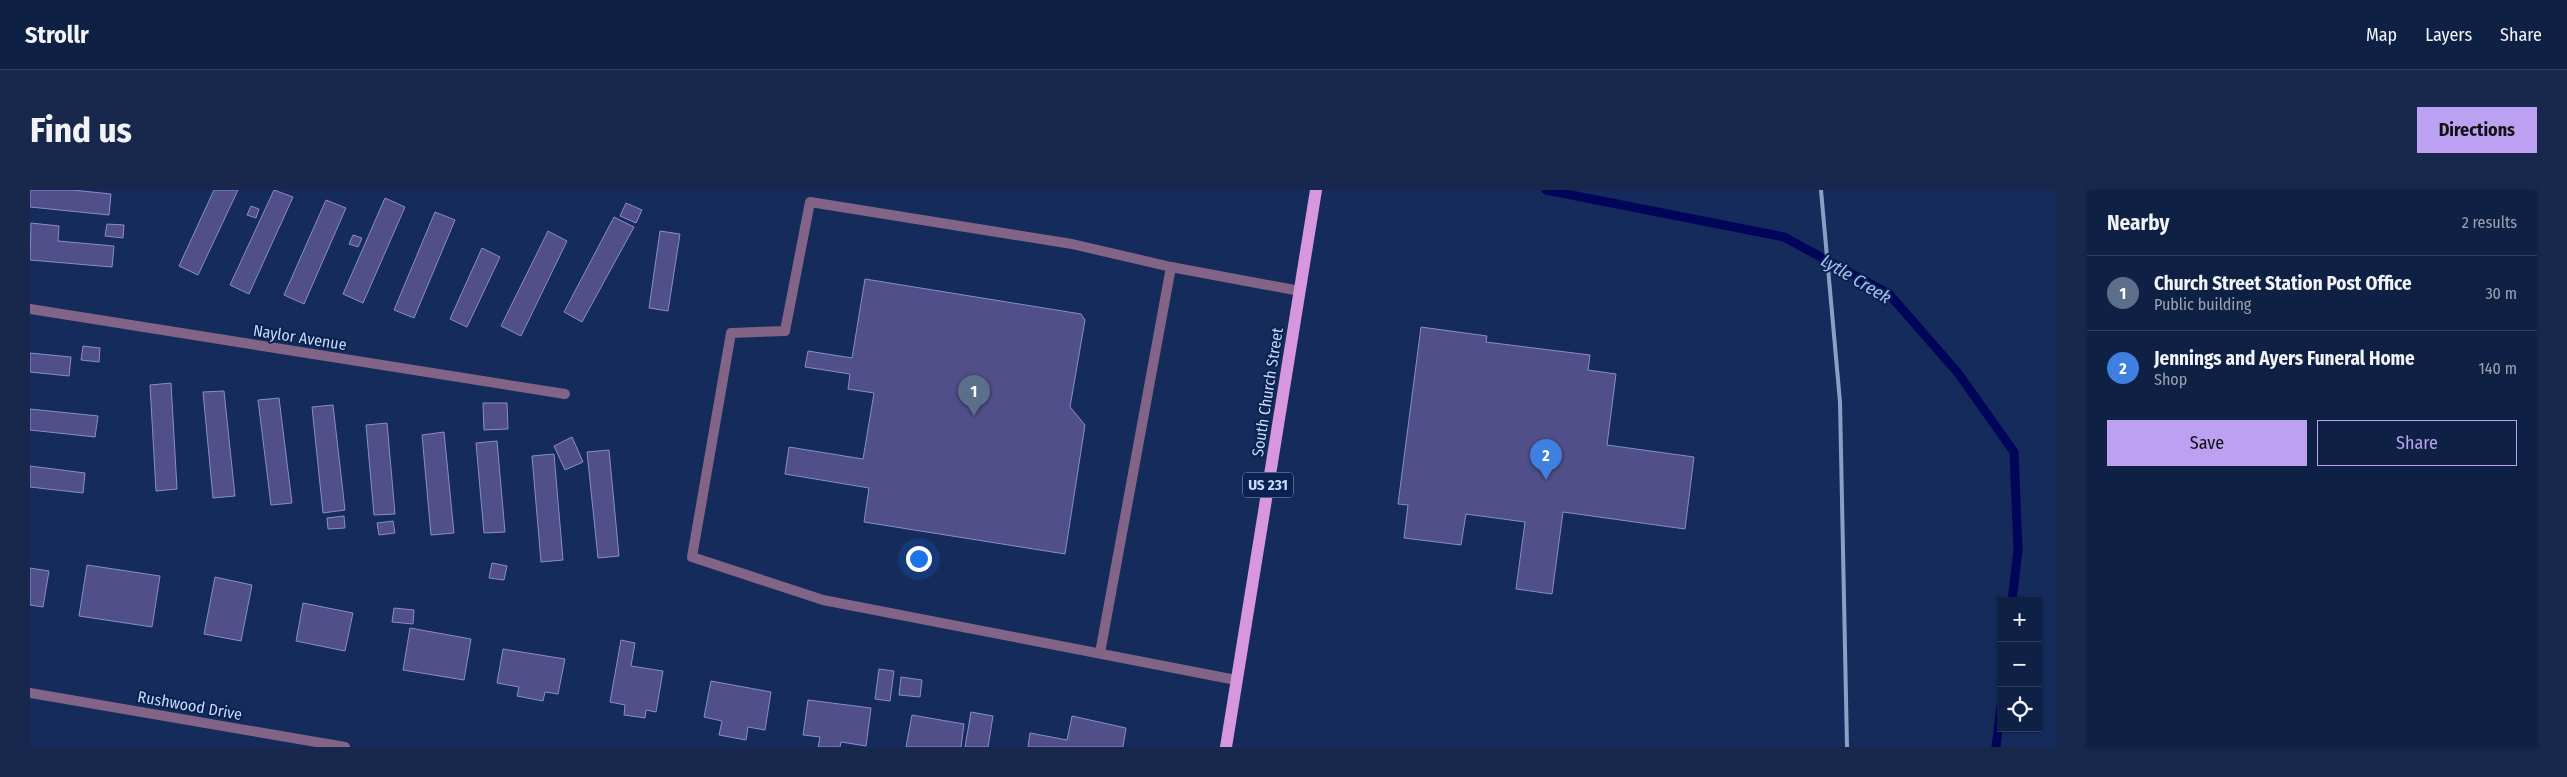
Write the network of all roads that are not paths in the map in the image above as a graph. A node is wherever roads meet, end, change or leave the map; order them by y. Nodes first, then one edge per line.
1 (1316, 190) edge
2 (1171, 267) junction
3 (1300, 290) junction
4 (30, 309) edge
5 (565, 394) dead end
6 (1100, 653) junction
7 (1236, 680) junction
8 (30, 694) edge
9 (345, 747) edge
10 (1226, 747) edge

1 - 3 main road, South Church Street / US 231
2 - 3 street
2 - 6 street
2 - 6 street
3 - 7 main road, South Church Street / US 231
4 - 5 street, Naylor Avenue
6 - 7 street
7 - 10 main road, South Church Street / US 231
8 - 9 street, Rushwood Drive

